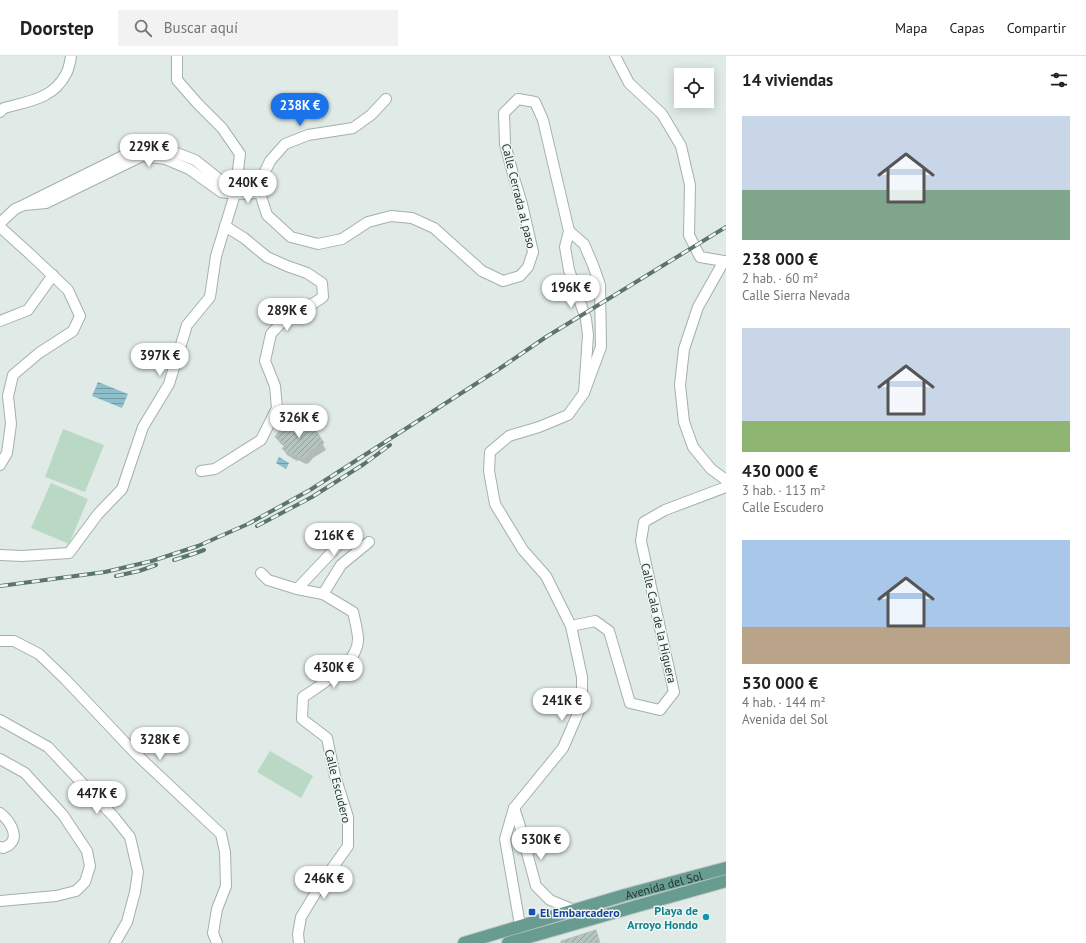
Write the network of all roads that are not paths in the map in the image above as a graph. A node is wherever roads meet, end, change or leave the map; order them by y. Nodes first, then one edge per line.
1 (71, 56) edge
2 (177, 56) edge
3 (615, 56) edge
4 (386, 99) dead end
5 (0, 112) edge
6 (260, 193) junction
7 (235, 194) junction
8 (0, 223) edge
9 (225, 226) junction
10 (0, 228) edge
11 (569, 231) junction
12 (725, 260) edge
13 (53, 275) junction
14 (0, 321) edge
15 (584, 393) junction
16 (0, 465) edge
17 (201, 471) dead end
18 (726, 480) edge
19 (726, 487) edge
20 (348, 535) dead end
21 (369, 542) dead end
22 (0, 555) edge
23 (261, 573) dead end
24 (297, 589) junction
25 (323, 594) junction
26 (571, 626) junction
27 (0, 641) edge
28 (0, 720) edge
29 (0, 759) edge
30 (514, 808) junction
31 (0, 813) edge
32 (0, 841) edge
33 (5, 846) edge
34 (726, 868) edge
35 (726, 881) edge
36 (0, 901) edge
37 (574, 910) junction
38 (520, 926) junction
39 (115, 943) edge
40 (217, 943) edge
41 (299, 943) edge
42 (464, 943) edge
43 (508, 943) edge

1 - 5 street
2 - 7 street
3 - 12 street
4 - 6 street
6 - 7 street
6 - 11 street, Calle Cerrada al paso
7 - 8 street
7 - 9 street
9 - 17 street
9 - 22 street
10 - 13 street
11 - 15 street, Calle Cerrada al paso
11 - 15 street
12 - 18 street
13 - 14 street
13 - 16 street
15 - 26 street
19 - 26 street, Calle Cala de la Higuera
20 - 24 street
21 - 25 street
23 - 24 street, Calle Escudero
24 - 25 street, Calle Escudero
25 - 41 street, Calle Escudero
26 - 30 street
27 - 40 street
28 - 39 street
29 - 36 street
30 - 37 street
30 - 38 street
31 - 33 street
32 - 33 street
34 - 37 main road, Avenida del Sol
35 - 43 main road, Avenida del Sol
37 - 38 main road, Avenida del Sol
38 - 42 main road, Avenida del Sol

